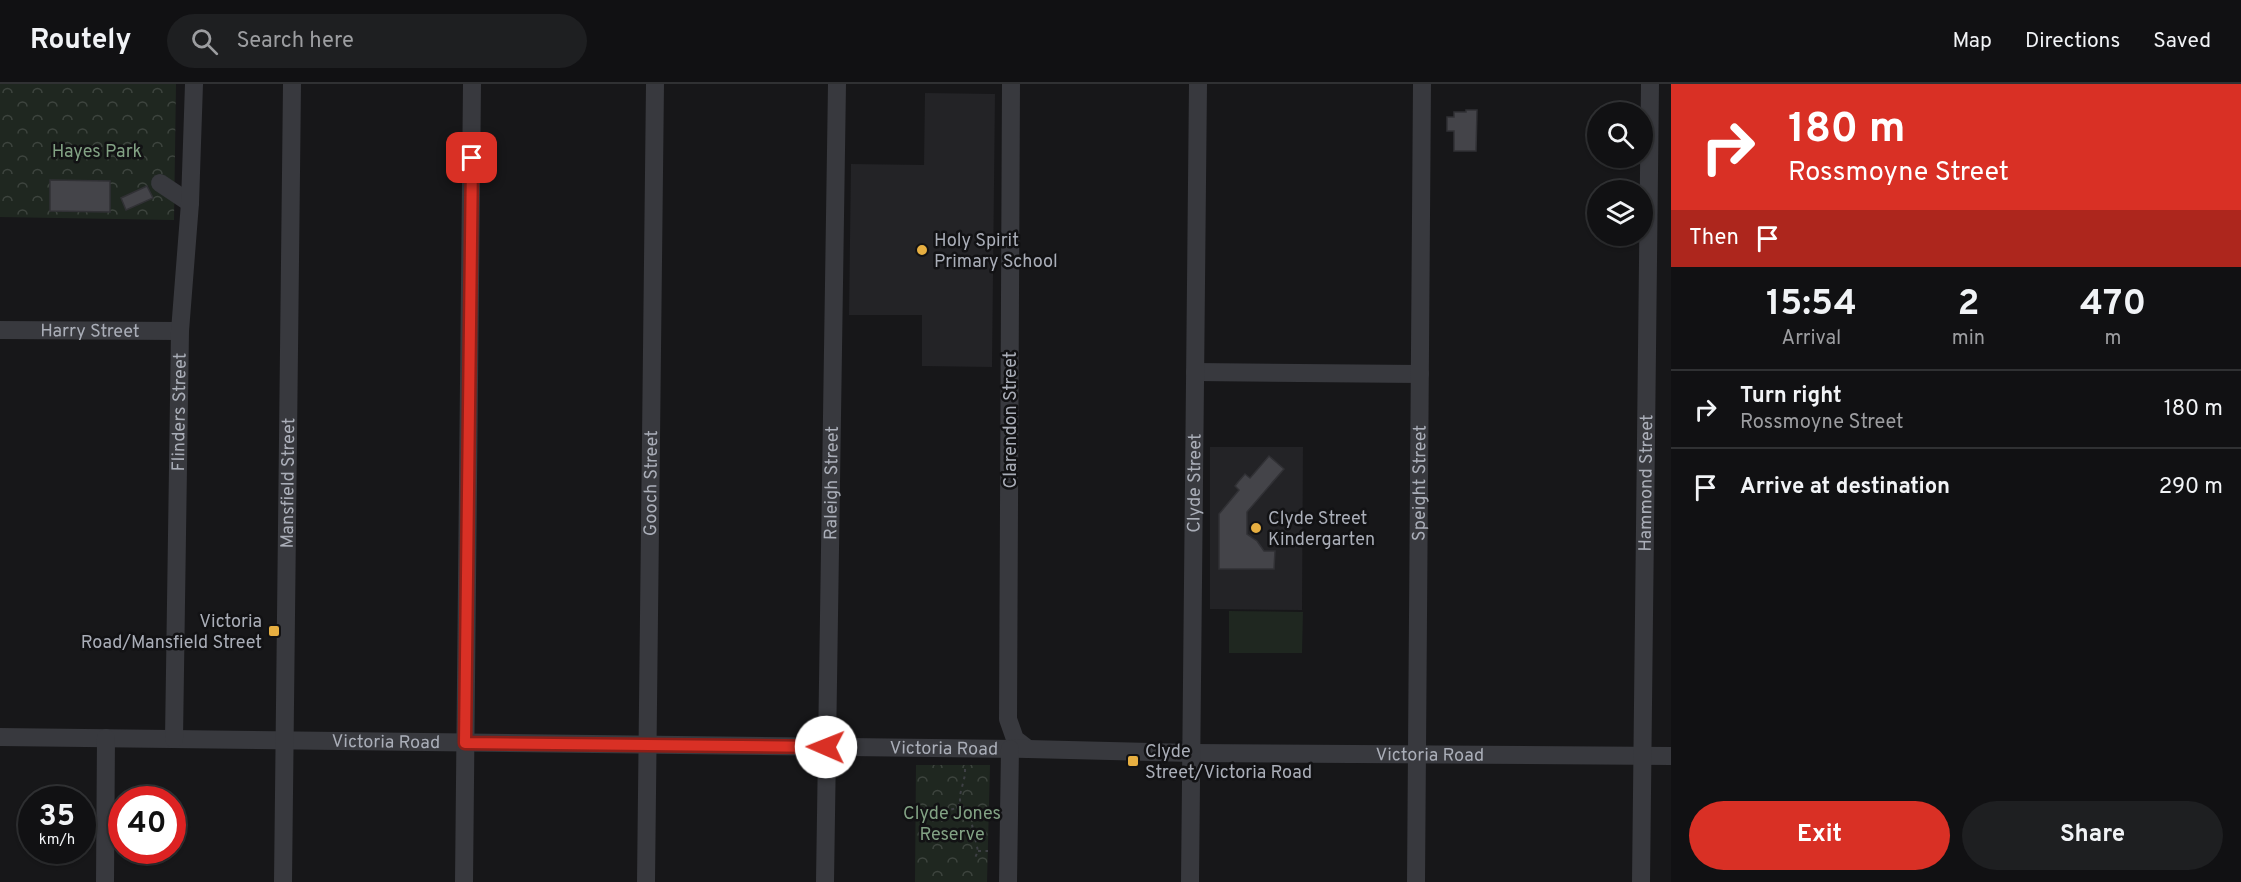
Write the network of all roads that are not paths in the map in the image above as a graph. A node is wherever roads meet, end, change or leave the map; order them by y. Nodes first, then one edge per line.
1 (194, 84) edge
2 (292, 84) edge
3 (472, 84) edge
4 (655, 84) edge
5 (837, 84) edge
6 (1011, 84) edge
7 (1198, 84) edge
8 (1422, 84) edge
9 (1650, 84) edge
10 (160, 183) dead end
11 (190, 203) junction
12 (0, 330) edge
13 (180, 332) junction
14 (1195, 372) junction
15 (1420, 374) junction
16 (0, 737) edge
17 (106, 738) junction
18 (174, 739) junction
19 (284, 741) junction
20 (465, 743) junction
21 (647, 745) junction
22 (826, 747) junction
23 (1019, 749) junction
24 (1192, 753) junction
25 (1418, 753) junction
26 (1643, 756) junction
27 (1671, 756) edge
28 (105, 882) edge
29 (283, 882) edge
30 (464, 882) edge
31 (646, 882) edge
32 (825, 882) edge
33 (1008, 882) edge
34 (1190, 882) edge
35 (1416, 882) edge
36 (1641, 882) edge

1 - 11 street, Flinders Street
2 - 19 street, Mansfield Street
3 - 20 street
4 - 21 street, Gooch Street
5 - 22 street, Raleigh Street
6 - 23 street, Clarendon Street
7 - 14 street, Clyde Street
8 - 15 street, Speight Street
9 - 26 street, Hammond Street
10 - 11 street
11 - 13 street, Flinders Street
12 - 13 street, Harry Street
13 - 18 street, Flinders Street
14 - 15 street
14 - 24 street, Clyde Street
15 - 25 street, Speight Street
16 - 17 street, Victoria Road
17 - 18 street, Victoria Road
17 - 28 street
18 - 19 street, Victoria Road
19 - 20 street, Victoria Road
19 - 29 street, Mansfield Street
20 - 21 street, Victoria Road
20 - 30 street
21 - 22 street, Victoria Road
21 - 31 street, Gooch Street
22 - 23 street, Victoria Road
22 - 32 street, Raleigh Street
23 - 24 street, Victoria Road
23 - 33 street
24 - 25 street, Victoria Road
24 - 34 street, Clyde Street
25 - 26 street, Victoria Road
25 - 35 street, Speight Street
26 - 27 street, Victoria Road
26 - 36 street, Hammond Street

